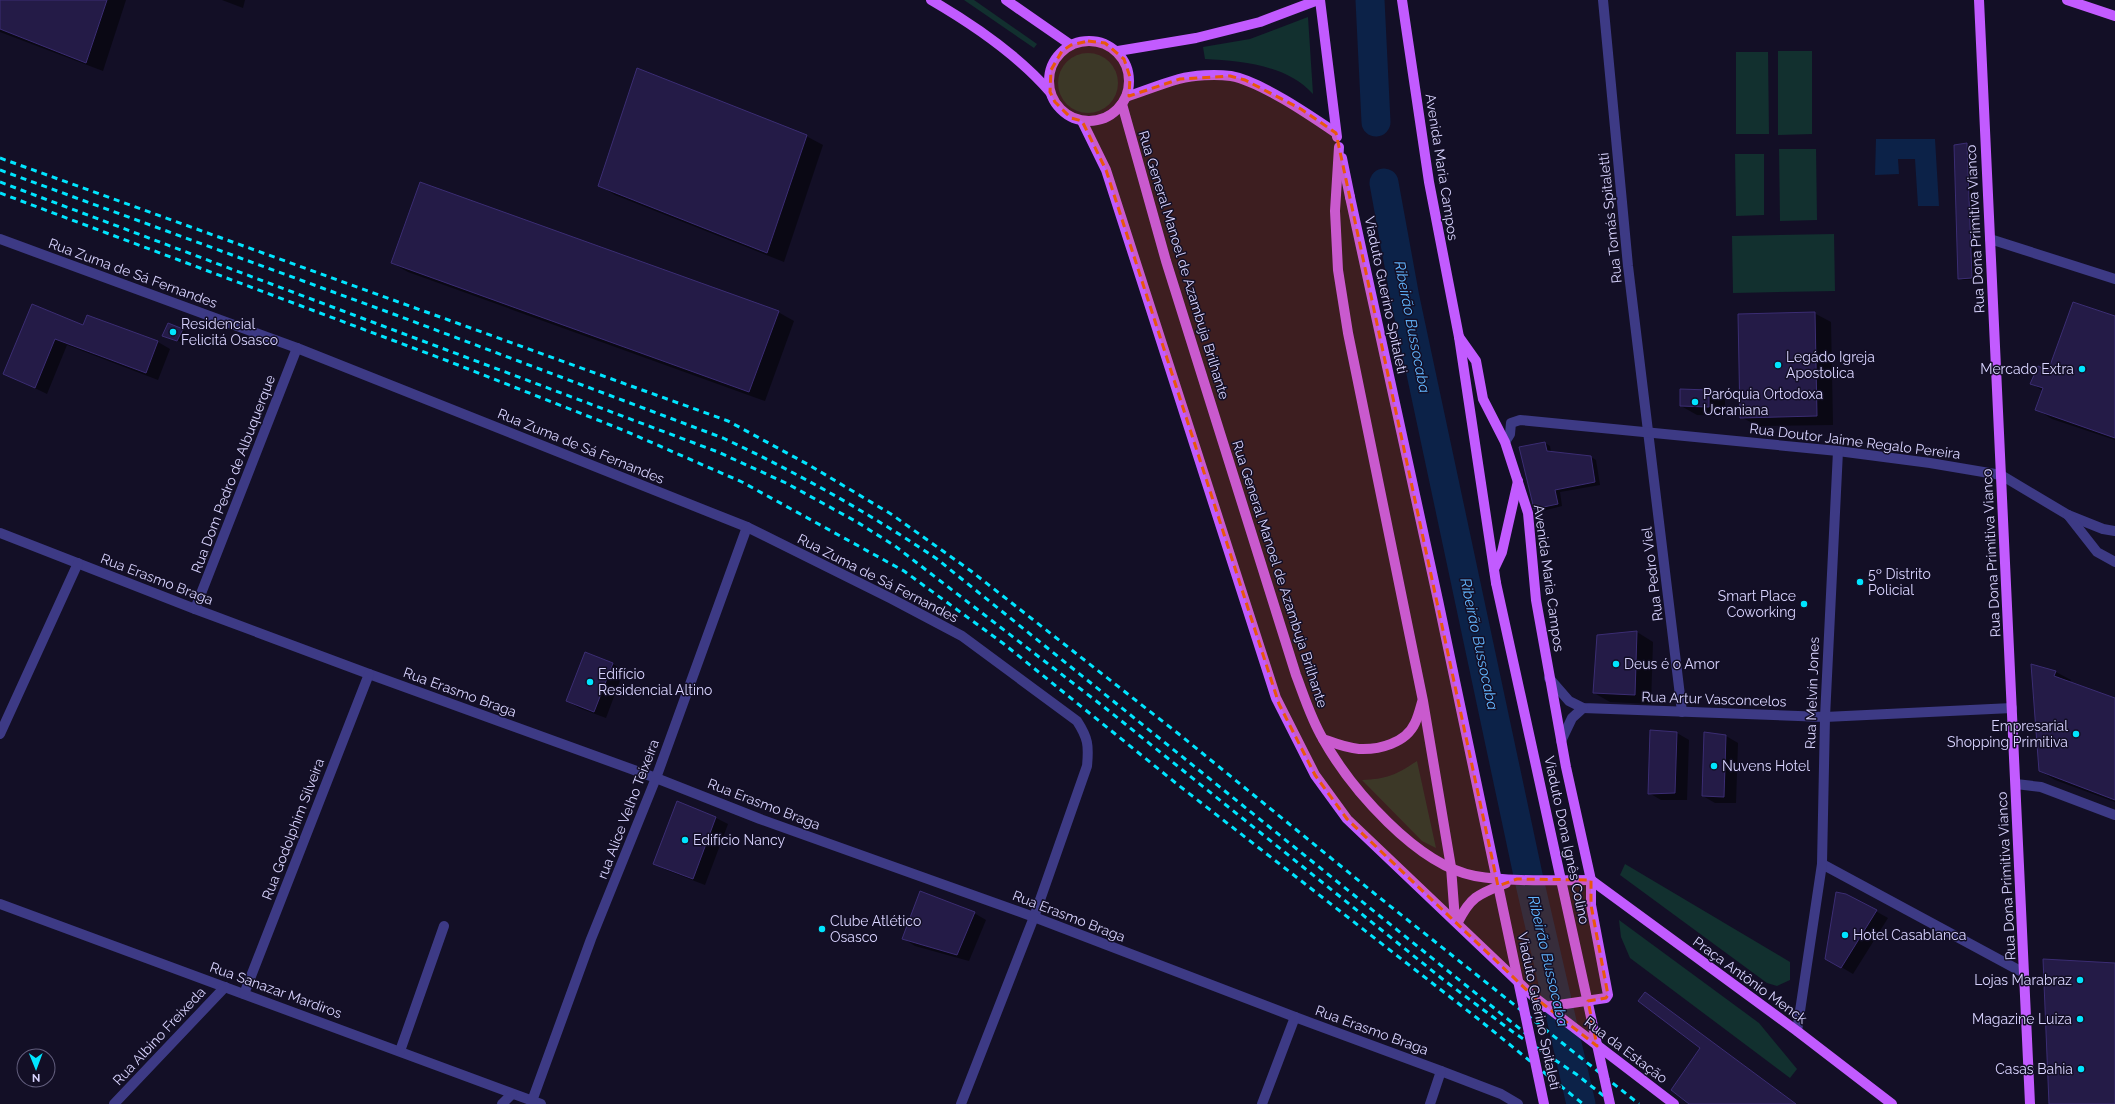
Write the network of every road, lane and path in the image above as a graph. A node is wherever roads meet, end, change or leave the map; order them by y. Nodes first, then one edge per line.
1 (931, 0) edge
2 (1006, 0) edge
3 (1319, 0) edge
4 (1402, 0) edge
5 (1603, 0) edge
6 (1979, 0) edge
7 (2067, 0) edge
8 (2115, 16) edge
9 (1071, 45) junction
10 (1118, 51) junction
11 (1050, 92) junction
12 (1124, 100) junction
13 (1082, 121) junction
14 (1336, 133) junction
15 (1339, 147) junction
16 (0, 239) edge
17 (1990, 239) junction
18 (2115, 279) edge
19 (1459, 337) junction
20 (297, 348) junction
21 (1649, 433) junction
22 (1505, 442) junction
23 (1838, 451) junction
24 (2001, 475) junction
25 (1518, 481) junction
26 (2068, 515) junction
27 (748, 527) junction
28 (2115, 531) edge
29 (0, 533) edge
30 (2115, 562) edge
31 (78, 563) junction
32 (1494, 569) junction
33 (1496, 583) joint
34 (195, 609) junction
35 (369, 674) junction
36 (1549, 678) junction
37 (1423, 700) junction
38 (1583, 708) junction
39 (2012, 708) junction
40 (1682, 712) junction
41 (1824, 717) junction
42 (0, 734) edge
43 (1323, 739) junction
44 (1561, 741) junction
45 (656, 778) junction
46 (2016, 784) junction
47 (2115, 815) edge
48 (1822, 864) junction
49 (1451, 867) junction
50 (1518, 879) junction
51 (1591, 880) junction
52 (0, 904) edge
53 (1034, 917) junction
54 (1456, 921) junction
55 (444, 926) dead end
56 (2024, 973) junction
57 (224, 987) junction
58 (244, 994) junction
59 (1548, 1007) junction
60 (1294, 1017) junction
61 (1797, 1030) junction
62 (400, 1051) junction
63 (1441, 1070) junction
64 (512, 1094) junction
65 (1502, 1099) edge
66 (537, 1102) edge
67 (114, 1104) edge
68 (502, 1104) edge
69 (961, 1104) edge
70 (1262, 1104) edge
71 (1430, 1104) edge
72 (1518, 1104) edge
73 (1544, 1104) edge
74 (1610, 1104) edge
75 (1674, 1104) edge
76 (1892, 1104) edge
77 (2030, 1104) edge

1 - 11 main road
2 - 9 main road
3 - 10 main road
3 - 14 main road, Viaduto Guerino Spitaleti
4 - 19 main road, Avenida Maria Campos
5 - 21 street, Rua Tomás Spitaletti
6 - 17 main road, Rua Dona Primitiva Vianco
7 - 8 main road
9 - 10 main road
9 - 11 main road
10 - 12 main road
11 - 13 main road
12 - 13 main road
12 - 14 main road
12 - 43 main road, Rua General Manoel de Azambuja Brilhante
13 - 54 main road, Rua da Estação
14 - 15 main road, Viaduto Guerino Spitaleti
15 - 37 main road
15 - 73 main road, Viaduto Guerino Spitaleti, bridge
16 - 20 street, Rua Zuma de Sá Fernandes
17 - 18 street
17 - 24 main road, Rua Dona Primitiva Vianco
19 - 22 main road, Avenida Maria Campos
19 - 32 main road, Avenida Maria Campos
20 - 27 street, Rua Zuma de Sá Fernandes
20 - 34 street, Rua Dom Pedro de Albuquerque
21 - 22 street, Rua Doutor Jaime Regalo Pereira
21 - 23 street, Rua Doutor Jaime Regalo Pereira
21 - 40 street, Rua Pedro Viel
22 - 25 main road, Avenida Maria Campos
23 - 24 street, Rua Doutor Jaime Regalo Pereira
23 - 41 street, Rua Melvin Jones
24 - 26 street
24 - 39 main road, Rua Dona Primitiva Vianco
25 - 32 main road
25 - 36 main road, Avenida Maria Campos
26 - 28 street
26 - 30 street
27 - 45 street, rua Alice Velho Teixeira
27 - 53 street, Rua Zuma de Sá Fernandes
29 - 31 street, Rua Erasmo Braga
31 - 34 street, Rua Erasmo Braga
31 - 42 street
32 - 33 main road, Avenida Maria Campos
33 - 74 main road, Viaduto Dona Ignês Colino, bridge
34 - 35 street, Rua Erasmo Braga
35 - 45 street, Rua Erasmo Braga
35 - 58 street, Rua Godolphim Silveira
36 - 38 street, Rua Artur Vasconcelos
36 - 44 main road, Avenida Maria Campos
37 - 43 main road
37 - 49 main road
38 - 40 street, Rua Artur Vasconcelos
38 - 44 street
39 - 41 street, Rua Artur Vasconcelos
39 - 46 main road, Rua Dona Primitiva Vianco
40 - 41 street, Rua Artur Vasconcelos
41 - 48 street, Rua Melvin Jones
43 - 49 main road, Rua General Manoel de Azambuja Brilhante
44 - 51 main road, Avenida Maria Campos
45 - 53 street, Rua Erasmo Braga
45 - 66 street, rua Alice Velho Teixeira
46 - 47 street
46 - 56 main road, Rua Dona Primitiva Vianco
48 - 56 street
48 - 61 street, Rua Melvin Jones
49 - 50 main road, Rua General Manoel de Azambuja Brilhante
49 - 54 main road
50 - 51 main road, Rua General Manoel de Azambuja Brilhante
50 - 54 main road
51 - 59 main road, Avenida Maria Campos
51 - 61 main road, Praça Antônio Menck
52 - 57 street, Rua Sanazar Mardiros
53 - 60 street, Rua Erasmo Braga
53 - 69 street, Rua Zuma de Sá Fernandes
54 - 59 main road, Rua da Estação
55 - 62 street
56 - 77 main road, Rua Dona Primitiva Vianco
57 - 58 street, Rua Sanazar Mardiros
57 - 67 street, Rua Albino Freixeda
58 - 62 street, Rua Sanazar Mardiros
59 - 75 main road, Rua da Estação
60 - 63 street, Rua Erasmo Braga
60 - 70 street
61 - 76 main road, Praça Antônio Menck
62 - 64 street, Rua Sanazar Mardiros
63 - 65 street, Rua Erasmo Braga
63 - 71 street
64 - 66 street, Rua Sanazar Mardiros
64 - 68 street
65 - 72 street, Rua Erasmo Braga

